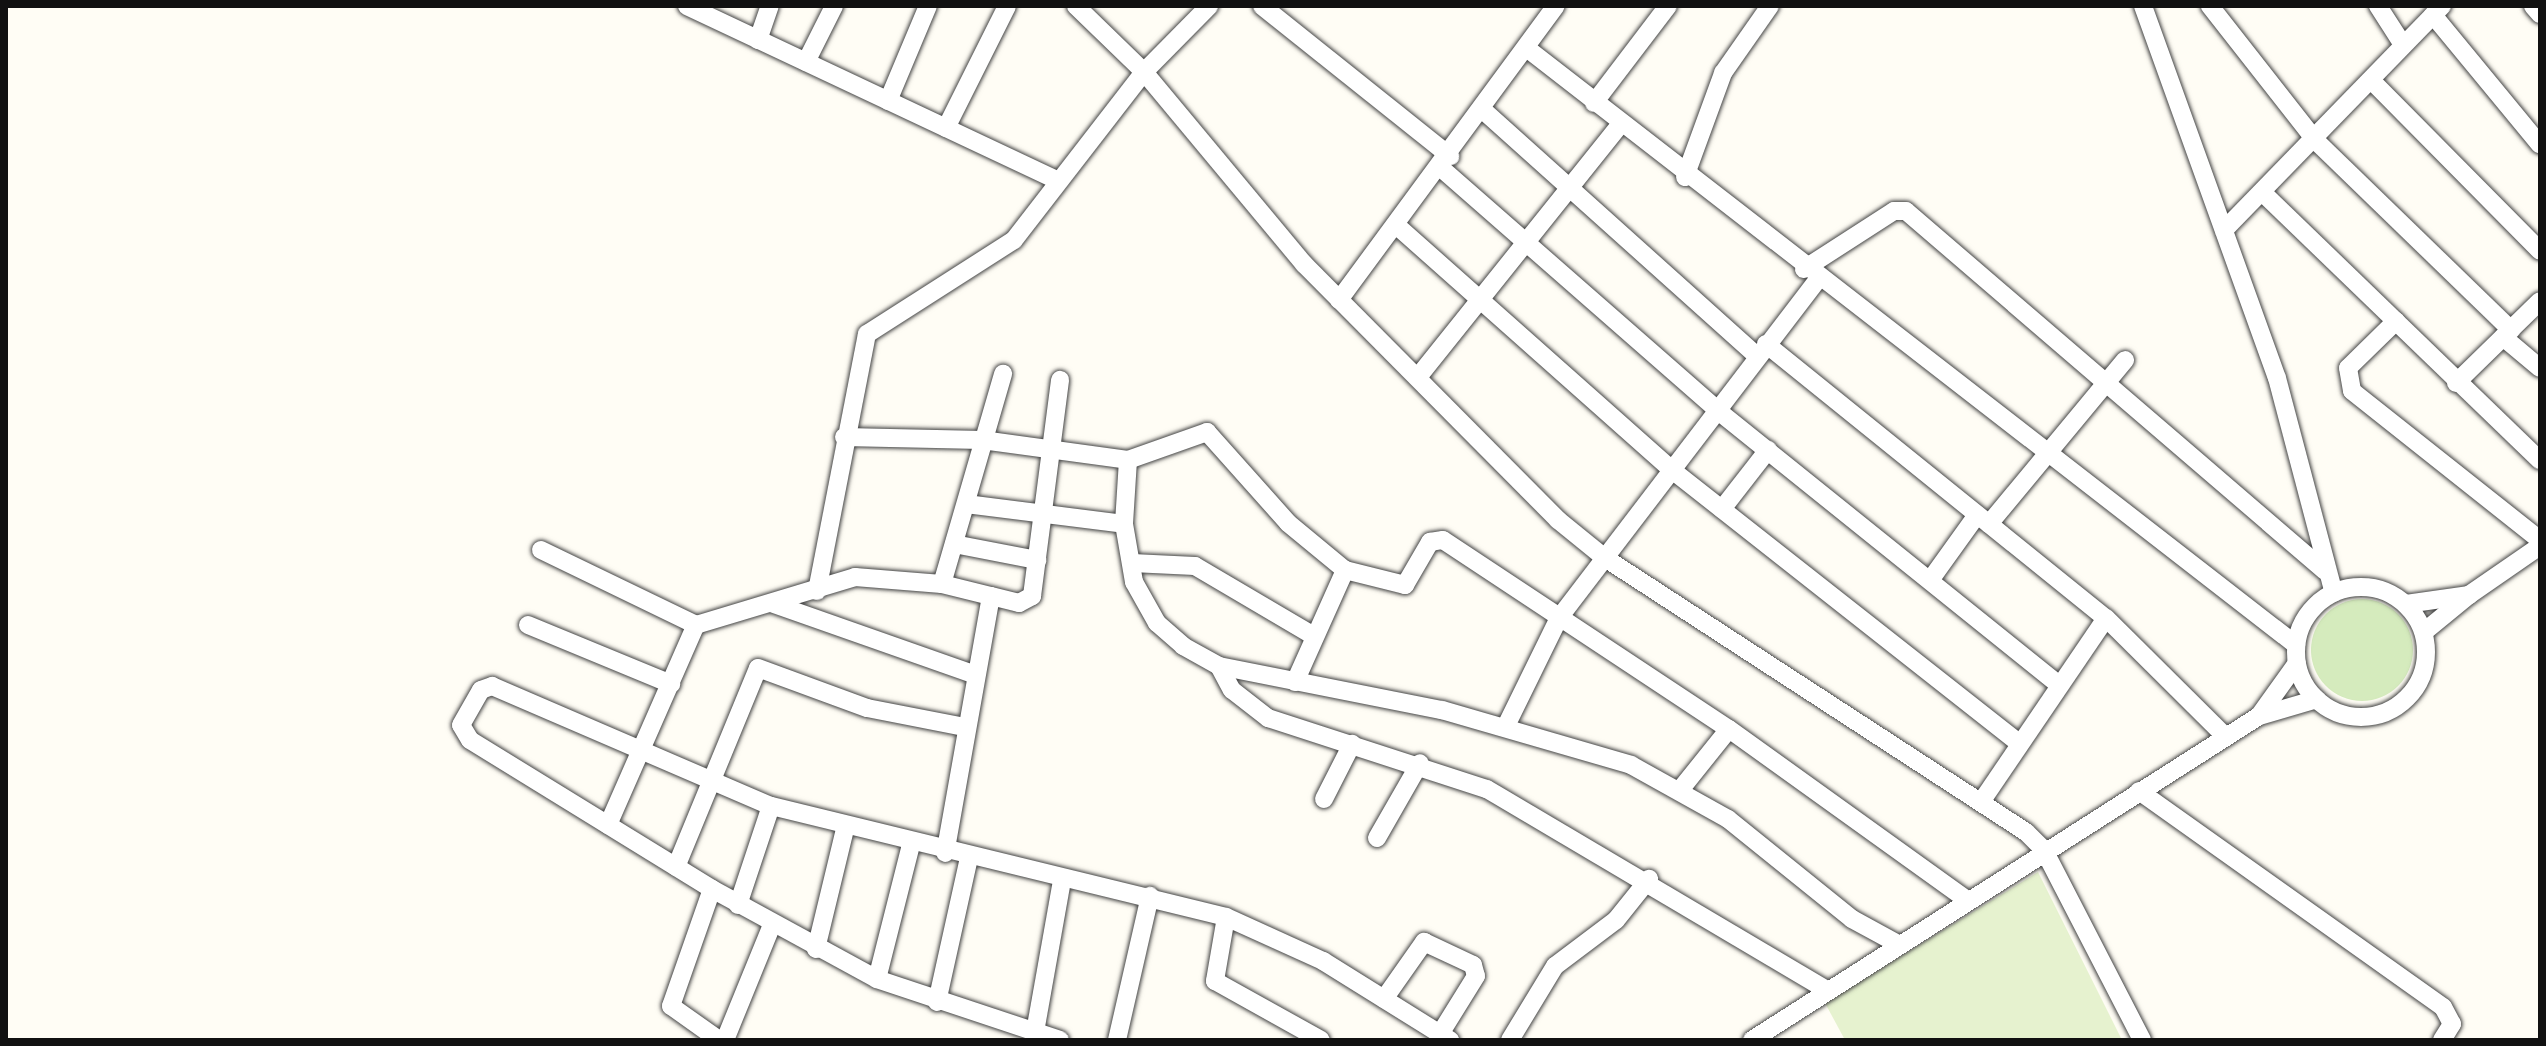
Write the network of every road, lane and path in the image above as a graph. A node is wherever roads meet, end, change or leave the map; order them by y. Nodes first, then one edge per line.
1 (770, 6) edge
2 (834, 6) edge
3 (928, 6) edge
4 (1007, 6) edge
5 (1076, 6) edge
6 (1209, 6) edge
7 (1262, 6) edge
8 (1668, 6) edge
9 (1770, 6) edge
10 (2143, 6) edge
11 (2210, 6) edge
12 (2378, 6) edge
13 (2533, 6) edge
14 (694, 7) edge
15 (1555, 7) edge
16 (2438, 10) edge
17 (2540, 14) edge
18 (758, 40) junction
19 (2403, 45) junction
20 (1529, 50) junction
21 (806, 62) junction
22 (1144, 72) junction
23 (2371, 80) junction
24 (888, 101) junction
25 (1594, 103) junction
26 (1484, 111) junction
27 (1620, 125) junction
28 (946, 128) junction
29 (2315, 140) junction
30 (2540, 145) edge
31 (1445, 162) junction
32 (1685, 177) junction
33 (1055, 179) junction
34 (1567, 183) junction
35 (2262, 192) junction
36 (1396, 225) junction
37 (2224, 230) junction
38 (1523, 241) junction
39 (2540, 251) edge
40 (1811, 274) junction
41 (1478, 297) junction
42 (1339, 300) junction
43 (2540, 301) edge
44 (2396, 321) junction
45 (2507, 333) junction
46 (1762, 350) junction
47 (2125, 360) dead end
48 (2540, 368) edge
49 (1003, 374) dead end
50 (1418, 377) junction
51 (1060, 380) dead end
52 (2456, 383) junction
53 (2104, 386) junction
54 (1717, 410) junction
55 (844, 437) junction
56 (982, 440) junction
57 (1050, 449) junction
58 (1768, 450) junction
59 (2049, 450) junction
60 (1128, 460) junction
61 (2540, 460) edge
62 (1672, 470) junction
63 (966, 504) junction
64 (1722, 509) junction
65 (1040, 515) junction
66 (1983, 519) junction
67 (1124, 524) junction
68 (2540, 543) edge
69 (954, 544) junction
70 (541, 550) dead end
71 (1605, 558) junction
72 (1037, 560) junction
73 (1132, 563) junction
74 (1345, 570) junction
75 (2325, 571) junction
76 (1931, 579) junction
77 (942, 584) junction
78 (817, 591) junction
79 (2334, 593) junction
80 (2469, 595) junction
81 (991, 596) junction
82 (774, 604) junction
83 (2406, 604) junction
84 (1559, 618) junction
85 (2106, 618) junction
86 (528, 625) dead end
87 (696, 625) junction
88 (2424, 632) junction
89 (1312, 635) junction
90 (2297, 654) junction
91 (1219, 666) junction
92 (973, 674) junction
93 (1295, 682) junction
94 (671, 684) junction
95 (2058, 684) junction
96 (2317, 699) junction
97 (2259, 716) junction
98 (1506, 726) junction
99 (965, 727) junction
100 (1729, 729) junction
101 (2225, 736) junction
102 (2018, 742) junction
103 (1352, 744) junction
104 (641, 755) junction
105 (1420, 763) junction
106 (712, 783) junction
107 (1680, 790) junction
108 (2139, 791) junction
109 (1324, 799) dead end
110 (1981, 802) junction
111 (771, 806) junction
112 (608, 825) junction
113 (845, 829) junction
114 (1377, 838) dead end
115 (911, 845) junction
116 (2044, 850) junction
117 (945, 853) junction
118 (969, 858) junction
119 (676, 867) junction
120 (1649, 879) junction
121 (1062, 880) junction
122 (712, 889) junction
123 (1150, 896) junction
124 (1968, 901) junction
125 (738, 905) junction
126 (1226, 917) junction
127 (772, 925) junction
128 (1898, 944) junction
129 (816, 949) junction
130 (877, 979) junction
131 (1825, 989) junction
132 (1384, 999) junction
133 (937, 1002) junction
134 (1035, 1032) junction
135 (1445, 1037) edge
136 (719, 1040) edge
137 (725, 1040) edge
138 (1060, 1040) edge
139 (1117, 1040) edge
140 (1321, 1040) edge
141 (1510, 1040) edge
142 (1752, 1040) edge
143 (2142, 1040) edge
144 (2442, 1040) edge

1 - 18 street
2 - 21 street
3 - 24 street
4 - 28 street
5 - 22 street
6 - 22 street
7 - 31 street
8 - 25 street
9 - 32 street
10 - 37 street
11 - 29 street
12 - 19 street
13 - 17 street
14 - 18 street
15 - 20 street
16 - 19 street
16 - 30 street
18 - 21 street
19 - 23 street
20 - 25 street
20 - 26 street
21 - 24 street
22 - 33 street
22 - 42 street
23 - 29 street
23 - 39 street
24 - 28 street
25 - 27 street
26 - 31 street
26 - 34 street
27 - 32 street
27 - 34 street
28 - 33 street
29 - 35 street
29 - 45 street
31 - 36 street
31 - 38 street
32 - 40 street
33 - 55 street
34 - 38 street
34 - 46 street
35 - 37 street
35 - 44 street
36 - 41 street
36 - 42 street
37 - 75 street
38 - 41 street
38 - 54 street
40 - 46 street
40 - 53 street
40 - 59 street
41 - 50 street
41 - 62 street
42 - 50 street
43 - 45 street
44 - 52 street
44 - 68 street
45 - 48 street
45 - 52 street
46 - 54 street
46 - 66 street
47 - 53 street
49 - 56 street
50 - 71 street
51 - 57 street
52 - 61 street
53 - 59 street
53 - 75 street
54 - 58 street
54 - 62 street
55 - 56 street
55 - 78 street
56 - 57 street
56 - 63 street
57 - 60 street
57 - 65 street
58 - 64 street
58 - 76 street
59 - 66 street
59 - 90 street
60 - 67 street
60 - 74 street
62 - 64 street
62 - 71 street
63 - 65 street
63 - 69 street
64 - 102 street
65 - 67 street
65 - 72 street
66 - 76 street
66 - 85 street
67 - 73 street
68 - 80 street
69 - 72 street
69 - 77 street
70 - 87 street
71 - 84 street
71 - 110 street
72 - 81 street
73 - 89 street
73 - 91 street
74 - 84 street
74 - 89 street
75 - 79 street
76 - 95 street
77 - 78 street
77 - 81 street
78 - 82 street
79 - 83 street
79 - 90 street
80 - 83 street
80 - 88 street
81 - 92 street
82 - 87 street
82 - 92 street
83 - 88 street
84 - 98 street
84 - 100 street
85 - 95 street
85 - 101 street
86 - 94 street
87 - 94 street
88 - 96 street
89 - 93 street
90 - 96 street
90 - 97 street
91 - 93 street
91 - 103 street
92 - 99 street
93 - 98 street
94 - 104 street
95 - 102 street
96 - 97 street
97 - 101 street
98 - 107 street
99 - 106 street
99 - 117 street
100 - 107 street
100 - 124 street
101 - 108 street
102 - 110 street
103 - 105 street
103 - 109 street
104 - 106 street
104 - 112 street
104 - 112 street
105 - 114 street
105 - 120 street
106 - 111 street
106 - 119 street
107 - 128 street
108 - 116 street
108 - 144 street
110 - 116 street
111 - 113 street
111 - 125 street
112 - 119 street
113 - 115 street
113 - 129 street
115 - 117 street
115 - 130 street
116 - 124 street
116 - 143 street
117 - 118 street
118 - 121 street
118 - 133 street
119 - 122 street
120 - 131 street
120 - 141 street
121 - 123 street
121 - 134 street
122 - 125 street
122 - 136 street
123 - 126 street
123 - 139 street
124 - 128 street
125 - 127 street
126 - 132 street
126 - 140 street
127 - 129 street
127 - 137 street
128 - 131 street
129 - 130 street
130 - 133 street
131 - 142 street
132 - 135 street
132 - 135 street
133 - 134 street
134 - 138 street

